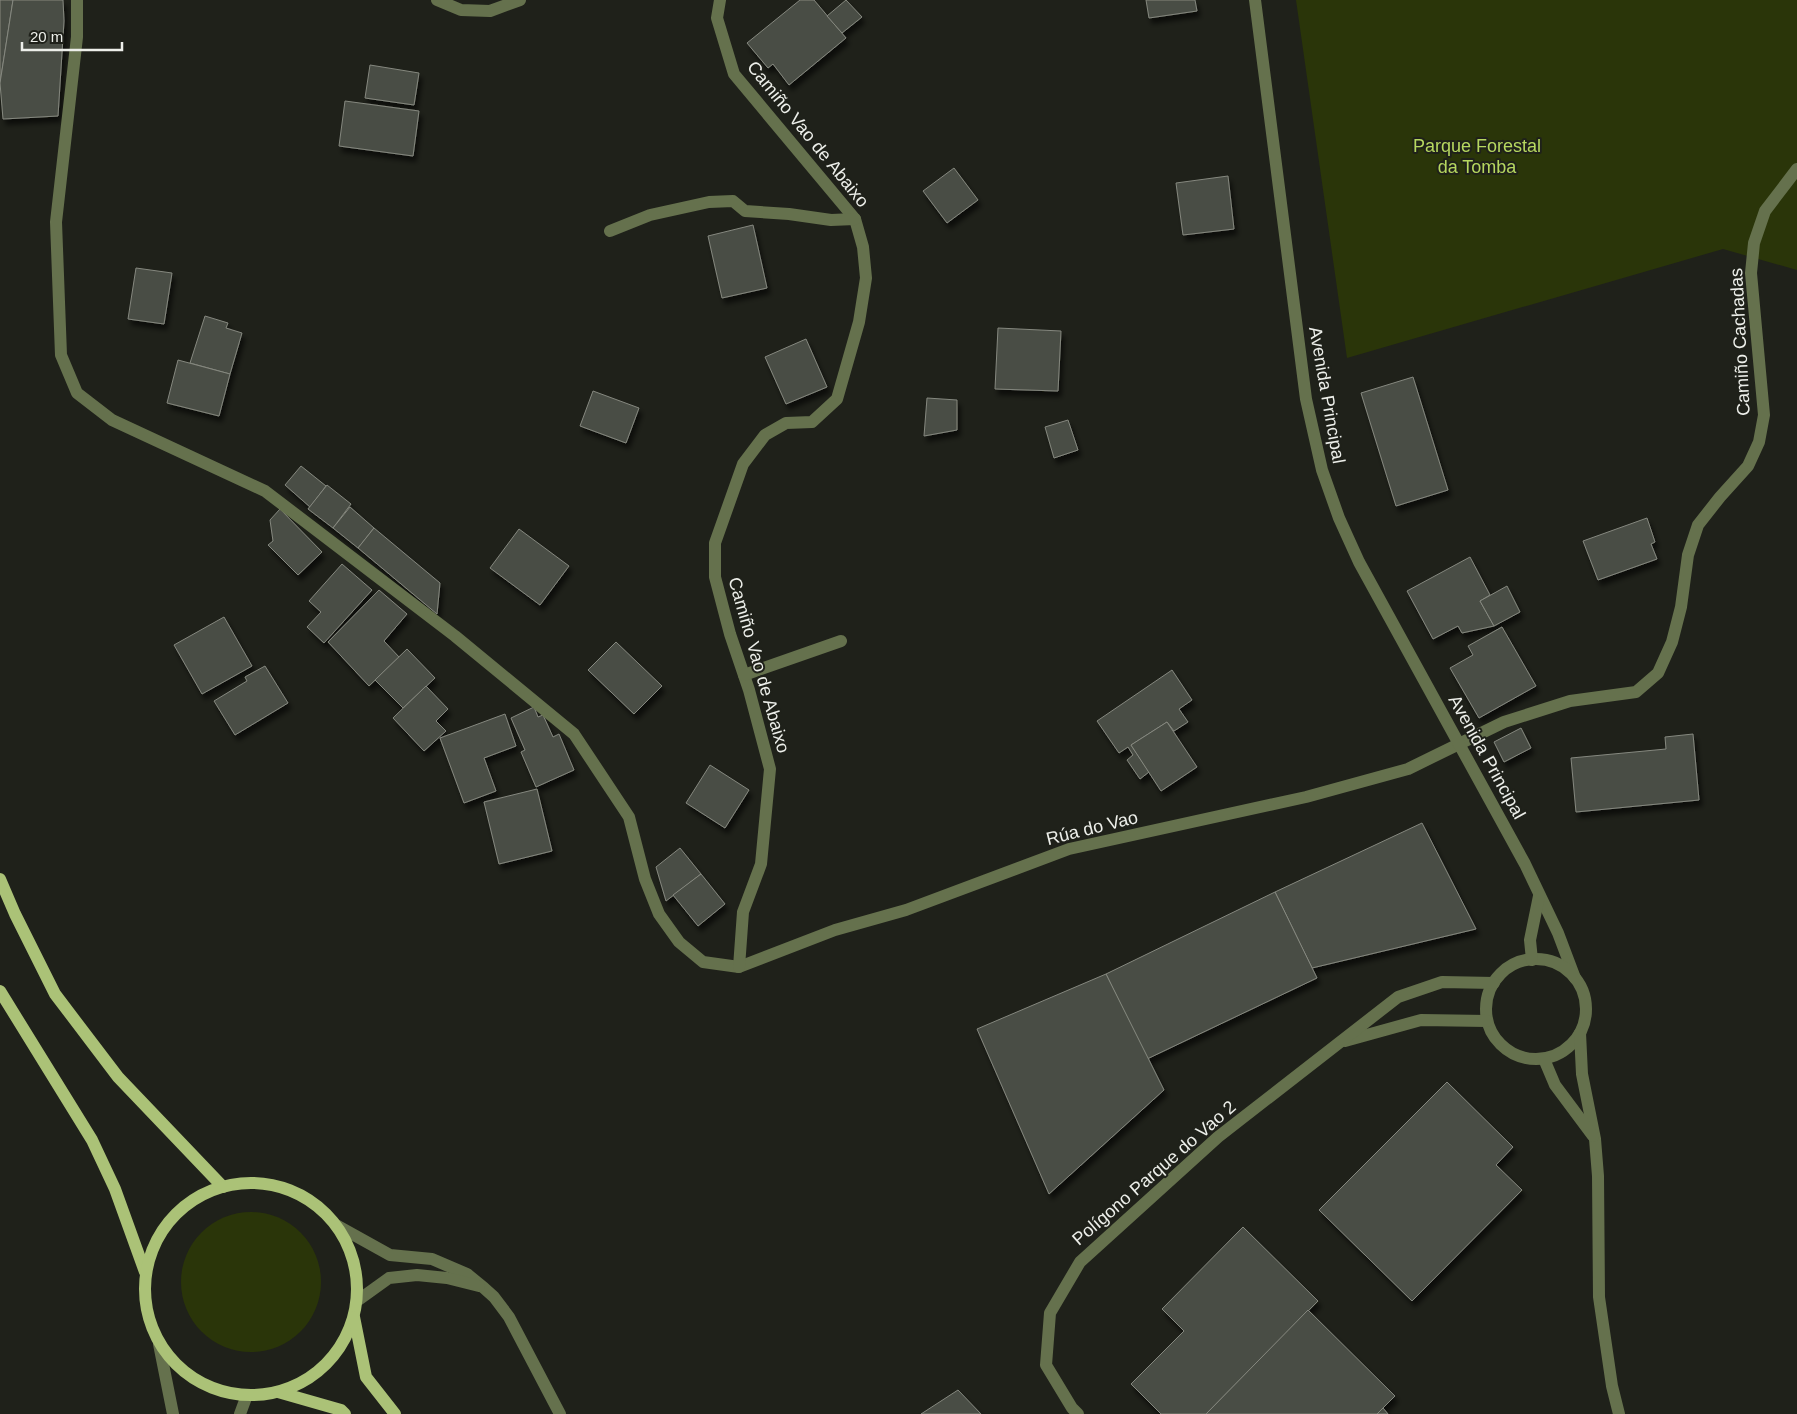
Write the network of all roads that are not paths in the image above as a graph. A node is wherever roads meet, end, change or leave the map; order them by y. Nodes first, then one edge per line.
1 (77, 0) edge
2 (437, 0) edge
3 (520, 0) edge
4 (720, 0) edge
5 (1255, 0) edge
6 (1797, 169) edge
7 (855, 219) junction
8 (610, 231) dead end
9 (841, 641) dead end
10 (744, 675) junction
11 (1460, 745) junction
12 (0, 879) edge
13 (1539, 896) junction
14 (1532, 960) junction
15 (739, 967) junction
16 (1575, 978) junction
17 (1494, 983) junction
18 (0, 990) edge
19 (1487, 1021) junction
20 (1580, 1033) junction
21 (1338, 1043) junction
22 (1544, 1059) junction
23 (1596, 1139) junction
24 (223, 1187) junction
25 (336, 1225) junction
26 (145, 1272) junction
27 (484, 1288) junction
28 (357, 1301) junction
29 (354, 1317) junction
30 (159, 1344) junction
31 (278, 1392) junction
32 (246, 1395) junction
33 (173, 1414) edge
34 (240, 1414) edge
35 (345, 1414) edge
36 (394, 1414) edge
37 (560, 1414) edge
38 (1078, 1414) edge
39 (1619, 1414) edge

1 - 15 street
2 - 3 street
4 - 7 street, Camiño Vao de Abaixo
5 - 11 street, Avenida Principal
6 - 11 street, Camiño Cachadas
7 - 8 street
7 - 10 street, Camiño Vao de Abaixo
9 - 10 street
10 - 15 street, Camiño Vao de Abaixo
11 - 13 street, Avenida Principal
11 - 15 street, Rúa do Vao
12 - 24 main road
13 - 14 street
13 - 16 street, Avenida Principal
14 - 16 street
14 - 17 street
16 - 20 street
17 - 19 street
17 - 21 street, Polígono Parque do Vao 2
18 - 26 main road
19 - 21 street
19 - 22 street
20 - 22 street
20 - 23 street
21 - 38 street, Polígono Parque do Vao 2
22 - 23 street
23 - 39 street
24 - 25 main road
24 - 26 main road
25 - 27 street
25 - 28 main road
26 - 30 main road
27 - 28 street
27 - 37 street
28 - 29 main road
29 - 31 main road
29 - 36 main road
30 - 32 main road
30 - 33 street
31 - 32 main road
31 - 35 main road
32 - 34 street

